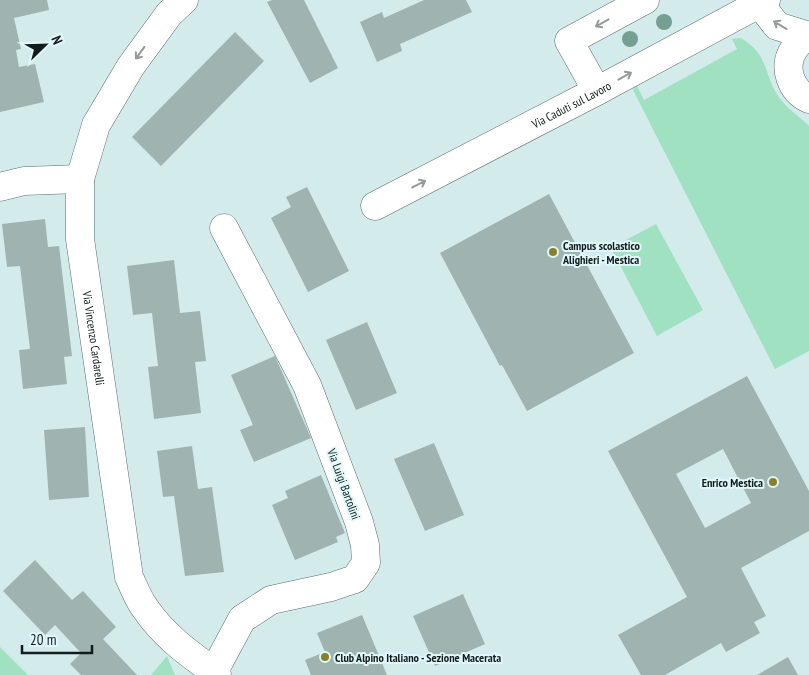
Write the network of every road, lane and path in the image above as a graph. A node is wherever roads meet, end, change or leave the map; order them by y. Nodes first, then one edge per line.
1 (645, 0) edge
2 (762, 2) edge
3 (169, 5) edge
4 (809, 36) edge
5 (597, 92) junction
6 (809, 99) edge
7 (80, 179) junction
8 (0, 187) edge
9 (376, 206) dead end
10 (224, 228) dead end
11 (214, 674) edge

1 -> 5 street
4 -> 2 street
5 -> 2 street, Via Caduti sul Lavoro
3 -> 7 street, Via Vincenzo Cardarelli
4 - 6 street
9 -> 5 street, Via Caduti sul Lavoro
7 - 8 street
7 - 11 street, Via Vincenzo Cardarelli
10 - 11 street, Via Luigi Bartolini

